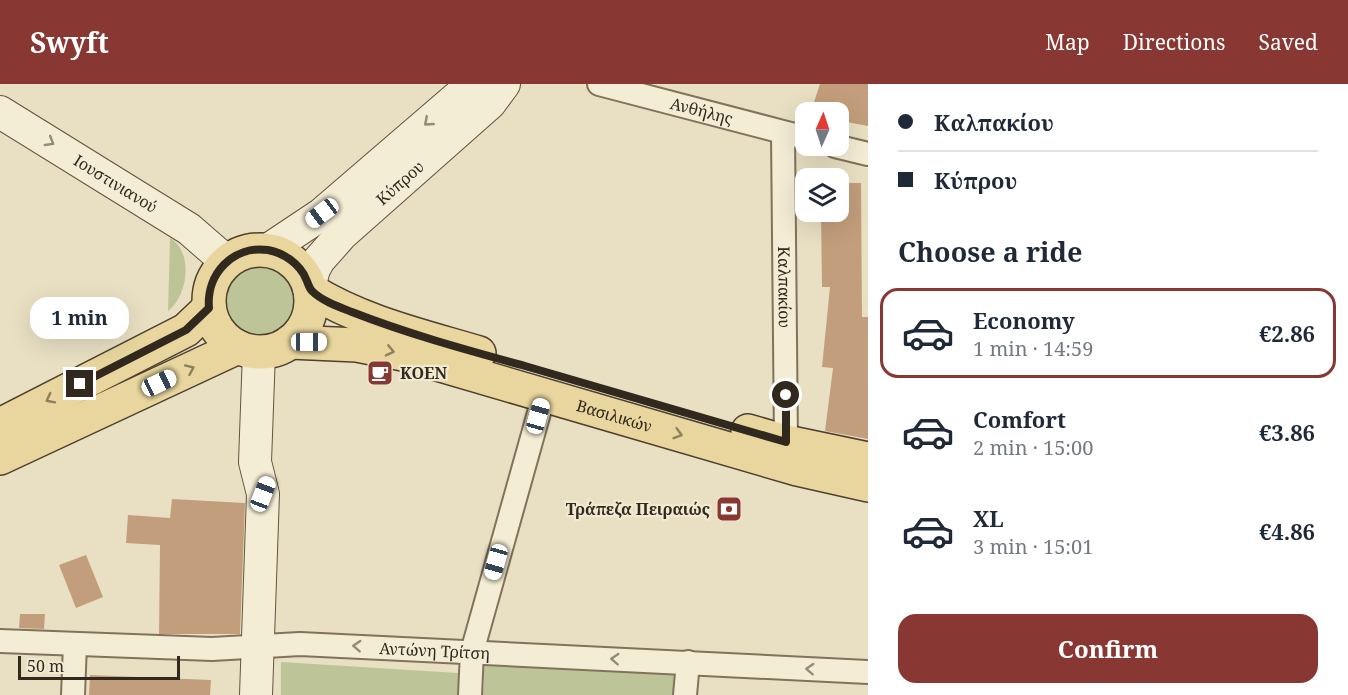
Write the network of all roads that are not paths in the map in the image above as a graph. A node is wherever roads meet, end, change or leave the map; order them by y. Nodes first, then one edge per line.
1 (473, 84) edge
2 (504, 84) edge
3 (599, 84) edge
4 (0, 112) edge
5 (783, 133) junction
6 (795, 136) edge
7 (849, 149) edge
8 (868, 154) edge
9 (268, 250) junction
10 (227, 262) junction
11 (310, 289) junction
12 (209, 308) junction
13 (267, 347) junction
14 (544, 395) junction
15 (0, 425) edge
16 (786, 442) junction
17 (0, 458) edge
18 (868, 459) edge
19 (868, 485) edge
20 (0, 641) edge
21 (75, 644) junction
22 (258, 647) junction
23 (471, 652) junction
24 (688, 662) junction
25 (868, 672) edge
26 (74, 695) edge
27 (256, 695) edge
28 (471, 695) edge
29 (685, 695) edge

1 -> 9 street, Κύπρου
2 - 11 street, Κύπρου
3 - 5 street, Ανθήλης
4 -> 10 street, Ιουστινιανού
5 - 6 street, Ανθήλης
5 - 16 street, Καλπακίου
7 - 8 street
9 - 10 main road
9 - 11 main road
10 - 12 main road
11 - 13 main road
11 - 16 main road, Βασιλικών
12 - 13 main road
12 -> 15 main road
13 -> 14 main road, Βασιλικών
17 -> 13 main road
13 - 22 street
14 -> 19 main road, Βασιλικών
14 - 23 street
16 - 18 main road, Βασιλικών
20 - 21 street, Αντώνη Τρίτση
21 - 22 street, Αντώνη Τρίτση
21 - 26 street
23 -> 22 street, Αντώνη Τρίτση
22 - 27 street
24 -> 23 street, Αντώνη Τρίτση
23 - 28 street
25 -> 24 street, Αντώνη Τρίτση
24 - 29 street

